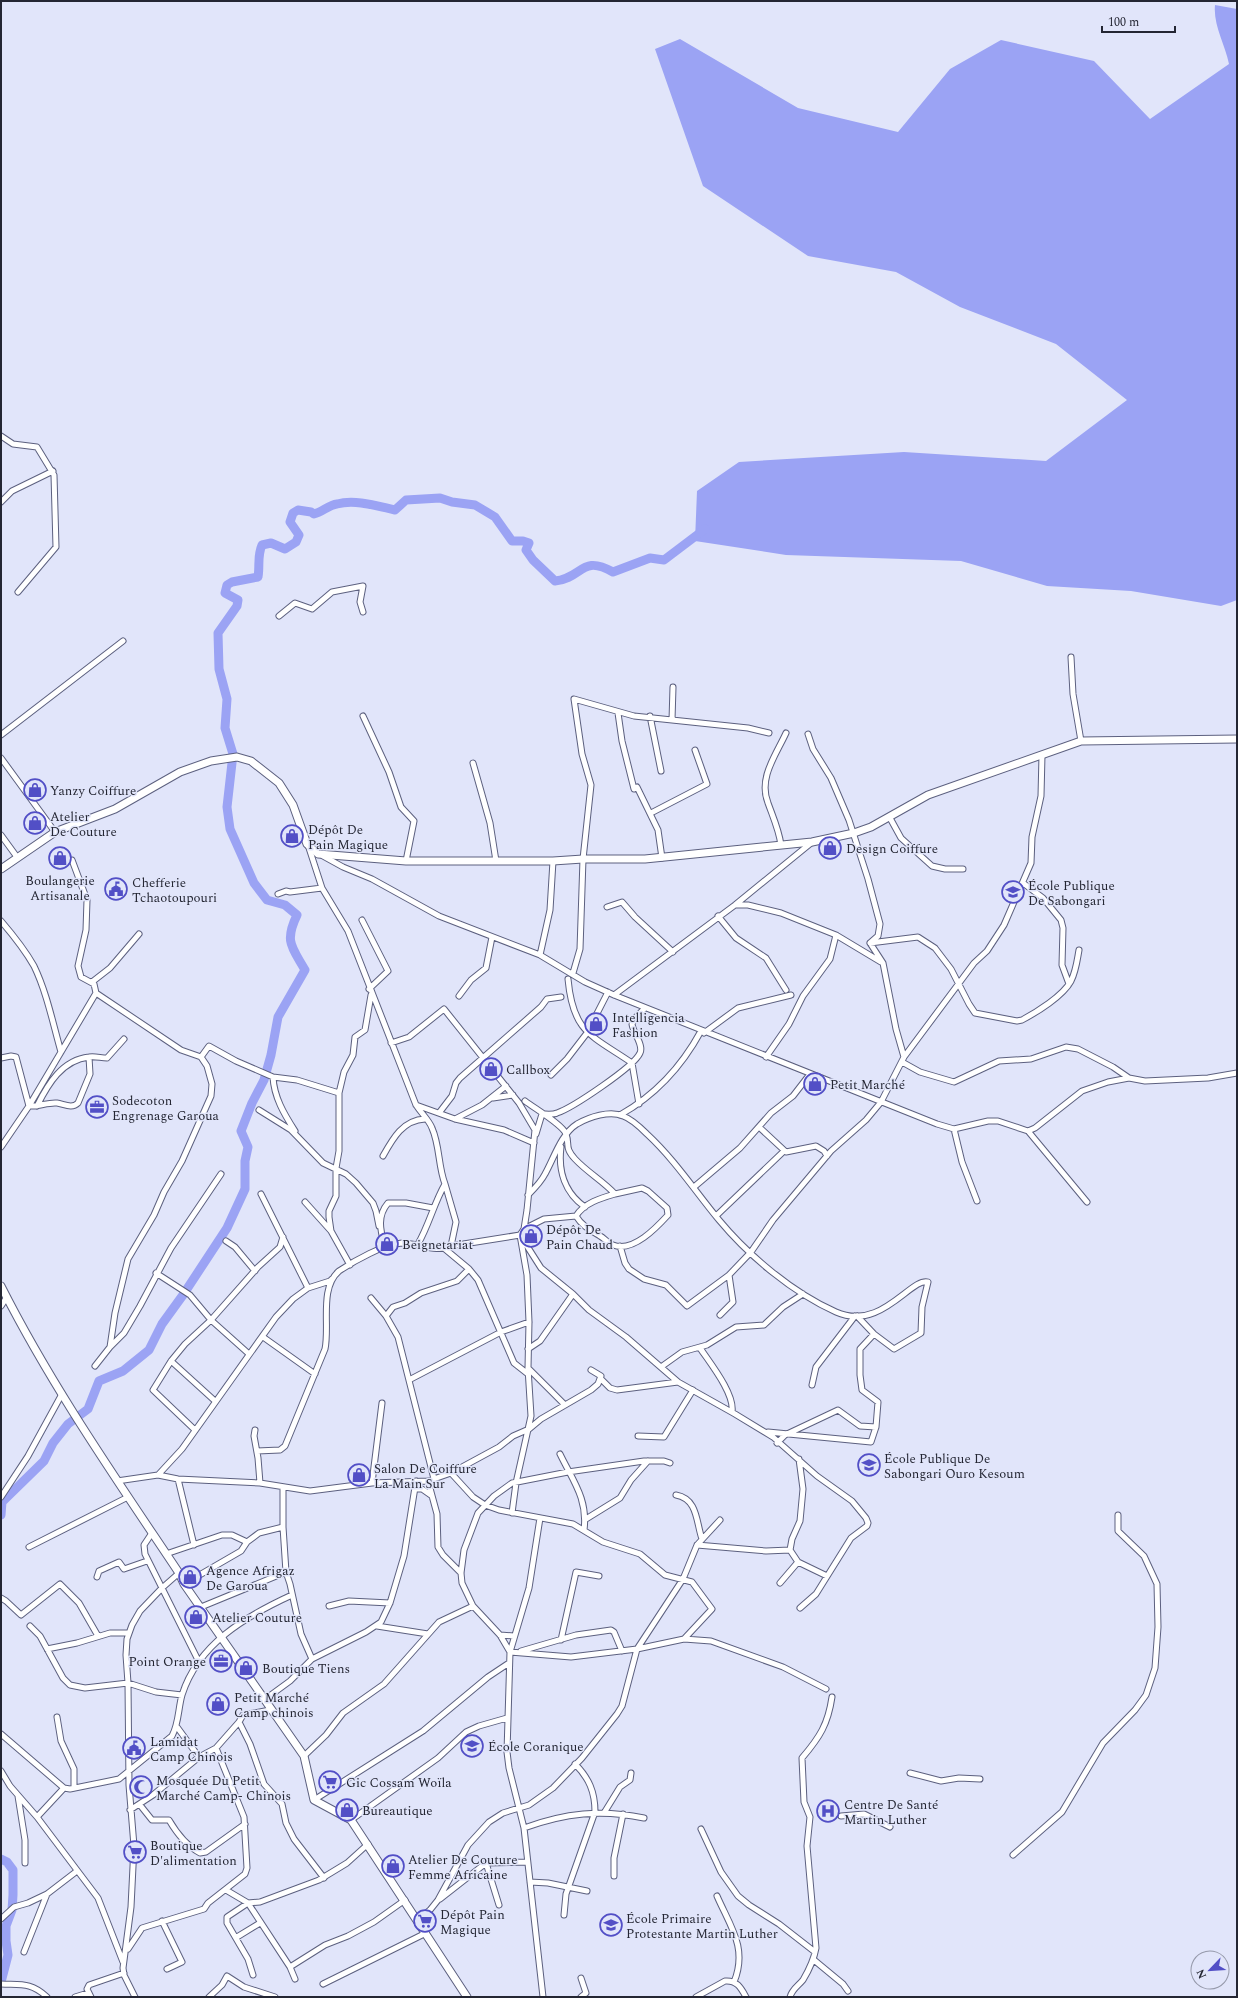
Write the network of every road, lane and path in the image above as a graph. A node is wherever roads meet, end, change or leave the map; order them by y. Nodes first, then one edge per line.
1 (1, 436) edge
2 (53, 471) junction
3 (1, 502) edge
4 (18, 592) dead end
5 (363, 612) dead end
6 (279, 616) dead end
7 (123, 641) dead end
8 (1072, 658) dead end
9 (673, 687) dead end
10 (618, 712) junction
11 (363, 716) dead end
12 (650, 716) junction
13 (672, 720) junction
14 (769, 733) dead end
15 (786, 733) dead end
16 (808, 734) dead end
17 (1, 735) edge
18 (1237, 739) edge
19 (1081, 740) junction
20 (695, 750) dead end
21 (1042, 755) junction
22 (1, 758) edge
23 (473, 763) dead end
24 (661, 771) dead end
25 (651, 813) junction
26 (890, 818) junction
27 (55, 832) junction
28 (854, 833) junction
29 (1, 835) edge
30 (812, 842) junction
31 (781, 845) junction
32 (309, 848) junction
33 (322, 855) junction
34 (17, 857) junction
35 (662, 858) junction
36 (583, 859) junction
37 (72, 860) dead end
38 (406, 861) junction
39 (496, 861) junction
40 (553, 861) junction
41 (1, 869) edge
42 (963, 869) dead end
43 (1023, 883) junction
44 (322, 888) junction
45 (278, 894) dead end
46 (735, 905) junction
47 (607, 907) dead end
48 (718, 916) junction
49 (362, 920) dead end
50 (1, 921) edge
51 (139, 934) dead end
52 (836, 935) junction
53 (492, 938) junction
54 (870, 943) junction
55 (1079, 950) dead end
56 (673, 952) junction
57 (540, 955) junction
58 (883, 963) junction
59 (573, 973) junction
60 (568, 979) dead end
61 (92, 982) junction
62 (958, 984) junction
63 (1069, 984) junction
64 (786, 990) dead end
65 (370, 992) junction
66 (608, 992) junction
67 (96, 993) junction
68 (614, 995) junction
69 (791, 995) dead end
70 (459, 996) dead end
71 (561, 997) dead end
72 (645, 1008) junction
73 (703, 1032) junction
74 (587, 1033) junction
75 (124, 1039) dead end
76 (391, 1043) junction
77 (61, 1052) junction
78 (89, 1057) junction
79 (201, 1057) junction
80 (484, 1057) junction
81 (766, 1057) junction
82 (1, 1058) edge
83 (903, 1060) junction
84 (632, 1063) junction
85 (1237, 1073) edge
86 (810, 1074) junction
87 (551, 1075) dead end
88 (273, 1077) junction
89 (1129, 1078) junction
90 (506, 1086) junction
91 (339, 1093) junction
92 (513, 1095) junction
93 (492, 1098) junction
94 (525, 1101) dead end
95 (881, 1102) junction
96 (639, 1104) junction
97 (416, 1105) junction
98 (28, 1106) junction
99 (37, 1106) junction
100 (259, 1110) dead end
101 (439, 1113) junction
102 (542, 1114) junction
103 (620, 1115) junction
104 (425, 1119) junction
105 (455, 1119) junction
106 (760, 1127) junction
107 (954, 1128) junction
108 (1028, 1131) junction
109 (566, 1134) junction
110 (535, 1135) junction
111 (534, 1143) junction
112 (561, 1144) junction
113 (1, 1147) edge
114 (307, 1148) junction
115 (784, 1151) junction
116 (383, 1156) dead end
117 (827, 1156) junction
118 (336, 1168) junction
119 (221, 1174) dead end
120 (445, 1184) junction
121 (694, 1187) junction
122 (261, 1194) dead end
123 (615, 1194) junction
124 (528, 1195) junction
125 (977, 1201) dead end
126 (305, 1202) dead end
127 (1087, 1202) dead end
128 (585, 1206) junction
129 (433, 1208) junction
130 (576, 1216) junction
131 (716, 1216) junction
132 (379, 1226) junction
133 (524, 1229) junction
134 (331, 1232) junction
135 (520, 1235) junction
136 (283, 1237) junction
137 (226, 1241) dead end
138 (418, 1244) junction
139 (451, 1246) junction
140 (620, 1246) junction
141 (385, 1248) junction
142 (445, 1249) junction
143 (751, 1252) junction
144 (350, 1265) junction
145 (469, 1269) junction
146 (255, 1271) junction
147 (156, 1273) junction
148 (729, 1275) junction
149 (332, 1278) junction
150 (1, 1286) edge
151 (308, 1288) junction
152 (573, 1294) junction
153 (803, 1294) junction
154 (7, 1298) junction
155 (371, 1298) dead end
156 (1, 1306) edge
157 (720, 1315) dead end
158 (386, 1316) junction
159 (856, 1316) junction
160 (212, 1320) junction
161 (529, 1322) junction
162 (501, 1332) junction
163 (874, 1334) junction
164 (263, 1337) junction
165 (110, 1347) junction
166 (700, 1348) junction
167 (528, 1349) junction
168 (249, 1354) junction
169 (171, 1361) junction
170 (95, 1366) dead end
171 (661, 1367) junction
172 (528, 1368) junction
173 (591, 1370) dead end
174 (315, 1374) junction
175 (528, 1374) junction
176 (601, 1379) junction
177 (409, 1380) junction
178 (678, 1382) junction
179 (812, 1385) dead end
180 (692, 1390) junction
181 (62, 1394) junction
182 (215, 1401) junction
183 (382, 1403) dead end
184 (565, 1405) junction
185 (732, 1412) junction
186 (876, 1427) junction
187 (529, 1429) junction
188 (195, 1430) junction
189 (255, 1430) dead end
190 (766, 1432) junction
191 (785, 1435) junction
192 (638, 1436) dead end
193 (777, 1442) junction
194 (257, 1451) junction
195 (560, 1454) dead end
196 (799, 1460) junction
197 (648, 1461) junction
198 (670, 1463) dead end
199 (568, 1472) junction
200 (451, 1473) junction
201 (158, 1475) junction
202 (178, 1479) junction
203 (434, 1479) junction
204 (428, 1480) junction
205 (117, 1481) junction
206 (416, 1481) junction
207 (516, 1482) junction
208 (260, 1483) junction
209 (372, 1483) junction
210 (283, 1488) junction
211 (415, 1489) junction
212 (676, 1495) dead end
213 (432, 1496) junction
214 (1, 1497) edge
215 (128, 1497) junction
216 (485, 1506) junction
217 (512, 1513) junction
218 (1118, 1515) dead end
219 (540, 1518) junction
220 (586, 1519) junction
221 (720, 1520) dead end
222 (283, 1527) junction
223 (584, 1530) junction
224 (152, 1533) junction
225 (702, 1539) junction
226 (246, 1542) junction
227 (194, 1544) junction
228 (697, 1545) junction
229 (29, 1547) dead end
230 (790, 1550) junction
231 (166, 1554) junction
232 (148, 1561) junction
233 (798, 1562) junction
234 (286, 1572) junction
235 (179, 1573) junction
236 (461, 1573) junction
237 (599, 1576) dead end
238 (827, 1576) junction
239 (96, 1577) dead end
240 (683, 1579) junction
241 (780, 1583) dead end
242 (184, 1584) junction
243 (162, 1588) junction
244 (292, 1595) junction
245 (1, 1598) edge
246 (390, 1603) junction
247 (329, 1606) dead end
248 (473, 1606) junction
249 (201, 1607) junction
250 (800, 1608) dead end
251 (30, 1626) dead end
252 (377, 1626) junction
253 (129, 1633) junction
254 (428, 1634) junction
255 (500, 1635) junction
256 (98, 1636) junction
257 (514, 1636) junction
258 (221, 1637) junction
259 (684, 1639) junction
260 (561, 1640) junction
261 (47, 1649) junction
262 (637, 1649) junction
263 (622, 1651) junction
264 (510, 1652) junction
265 (521, 1652) junction
266 (312, 1659) junction
267 (199, 1662) junction
268 (509, 1663) junction
269 (128, 1683) junction
270 (826, 1689) dead end
271 (182, 1695) junction
272 (832, 1697) dead end
273 (264, 1700) junction
274 (270, 1710) junction
275 (57, 1717) dead end
276 (507, 1718) junction
277 (239, 1722) junction
278 (177, 1727) junction
279 (1, 1734) edge
280 (216, 1748) junction
281 (304, 1756) junction
282 (200, 1758) junction
283 (575, 1764) junction
284 (1, 1771) edge
285 (129, 1771) junction
286 (632, 1773) dead end
287 (910, 1773) dead end
288 (980, 1779) dead end
289 (64, 1788) junction
290 (74, 1788) junction
291 (18, 1796) junction
292 (314, 1800) junction
293 (140, 1805) junction
294 (520, 1808) junction
295 (130, 1810) junction
296 (595, 1812) junction
297 (604, 1812) junction
298 (623, 1814) junction
299 (840, 1816) dead end
300 (37, 1817) junction
301 (644, 1818) dead end
302 (351, 1820) junction
303 (245, 1824) junction
304 (890, 1826) dead end
305 (524, 1828) junction
306 (701, 1829) dead end
307 (368, 1844) junction
308 (1013, 1855) dead end
309 (527, 1862) junction
310 (25, 1863) dead end
311 (486, 1863) junction
312 (77, 1871) junction
313 (614, 1876) dead end
314 (324, 1878) junction
315 (530, 1882) junction
316 (569, 1887) junction
317 (226, 1890) junction
318 (587, 1890) dead end
319 (48, 1894) junction
320 (716, 1896) dead end
321 (405, 1900) junction
322 (438, 1900) junction
323 (248, 1903) junction
324 (499, 1905) dead end
325 (564, 1915) dead end
326 (1, 1919) edge
327 (418, 1920) junction
328 (162, 1921) junction
329 (260, 1923) junction
330 (426, 1933) junction
331 (237, 1937) junction
332 (126, 1951) junction
333 (24, 1952) dead end
334 (815, 1952) junction
335 (814, 1960) junction
336 (124, 1963) junction
337 (290, 1967) junction
338 (167, 1969) dead end
339 (124, 1973) junction
340 (253, 1974) dead end
341 (295, 1978) dead end
342 (581, 1978) dead end
343 (734, 1982) junction
344 (1, 1984) edge
345 (323, 1984) dead end
346 (848, 1992) dead end
347 (216, 1994) edge
348 (89, 1995) edge
349 (47, 1997) edge
350 (76, 1997) edge
351 (135, 1997) edge
352 (209, 1997) edge
353 (275, 1997) edge
354 (467, 1997) edge
355 (543, 1997) edge
356 (581, 1997) edge
357 (696, 1997) edge
358 (746, 1997) edge
359 (790, 1997) edge

1 - 2 street
2 - 3 street
2 - 4 street
5 - 6 street
7 - 17 street
8 - 19 street
9 - 13 street
10 - 12 street
10 - 25 street
10 - 36 street
11 - 38 street
12 - 13 street
12 - 24 street
13 - 14 street
15 - 31 street
16 - 28 street
18 - 19 street
19 - 21 street
20 - 25 street
21 - 26 street
21 - 43 street
22 - 27 street
23 - 39 street
25 - 35 street
26 - 28 street
26 - 42 street
27 - 32 street
27 - 34 street
28 - 30 street
28 - 54 street
29 - 34 street
30 - 31 street
30 - 46 street
31 - 35 street
32 - 33 street
32 - 44 street
33 - 38 street
33 - 53 street
34 - 41 street
35 - 36 street
36 - 40 street
36 - 59 street
37 - 61 street
38 - 39 street
39 - 40 street
40 - 57 street
43 - 62 street
43 - 63 street
44 - 45 street
44 - 65 street
46 - 48 street
46 - 52 street
47 - 56 street
48 - 56 street
48 - 64 street
49 - 65 street
50 - 77 street
51 - 61 street
52 - 58 street
52 - 81 street
53 - 57 street
53 - 70 street
54 - 58 street
54 - 62 street
55 - 63 street
56 - 68 street
57 - 59 street
58 - 83 street
59 - 66 street
60 - 74 street
61 - 67 street
62 - 63 street
62 - 83 street
65 - 76 street
65 - 91 street
66 - 68 street
66 - 74 street
67 - 77 street
67 - 79 street
68 - 72 street
69 - 73 street
71 - 80 street
72 - 73 street
72 - 84 street
73 - 81 street
73 - 96 street
74 - 84 street
74 - 87 street
75 - 78 street
76 - 80 street
76 - 97 street
77 - 98 street
78 - 99 street
78 - 99 street
79 - 88 street
79 - 165 street
80 - 90 street
80 - 101 street
81 - 86 street
82 - 98 street
83 - 89 street
83 - 95 street
84 - 96 street
84 - 102 street
85 - 89 street
86 - 95 street
86 - 106 street
88 - 91 street
88 - 114 street
89 - 108 street
90 - 92 street
90 - 93 street
91 - 118 street
92 - 93 street
92 - 110 street
93 - 105 street
94 - 102 street
95 - 107 street
95 - 117 street
96 - 103 street
97 - 101 street
97 - 104 street
98 - 99 street
98 - 113 street
100 - 114 street
101 - 105 street
102 - 109 street
102 - 110 street
103 - 109 street
103 - 121 street
104 - 116 street
104 - 120 street
105 - 111 street
106 - 115 street
106 - 121 street
107 - 108 street
107 - 125 street
108 - 127 street
109 - 112 street
109 - 123 street
110 - 111 street
111 - 124 street
112 - 124 street
112 - 128 street
114 - 118 street
115 - 117 street
115 - 131 street
117 - 143 street
118 - 132 street
118 - 134 street
119 - 147 street
120 - 129 street
120 - 139 street
121 - 131 street
122 - 136 street
123 - 128 street
123 - 140 street
124 - 133 street
126 - 134 street
128 - 130 street
129 - 132 street
129 - 138 street
130 - 133 street
130 - 140 street
131 - 143 street
132 - 141 street
133 - 135 street
134 - 144 street
135 - 139 street
135 - 152 street
135 - 161 street
136 - 146 street
136 - 151 street
137 - 146 street
138 - 141 street
138 - 142 street
139 - 142 street
140 - 148 street
141 - 144 street
142 - 145 street
143 - 148 street
143 - 153 street
144 - 149 street
145 - 158 street
145 - 162 street
146 - 160 street
147 - 160 street
147 - 165 street
148 - 157 street
149 - 151 street
149 - 174 street
150 - 154 street
151 - 164 street
152 - 167 street
152 - 171 street
153 - 159 street
153 - 166 street
154 - 156 street
154 - 181 street
155 - 158 street
158 - 177 street
159 - 163 street
159 - 163 street
159 - 179 street
160 - 168 street
160 - 169 street
161 - 162 street
161 - 167 street
162 - 175 street
162 - 177 street
163 - 186 street
164 - 168 street
164 - 174 street
165 - 170 street
166 - 171 street
166 - 185 street
167 - 172 street
168 - 182 street
169 - 182 street
169 - 188 street
171 - 178 street
172 - 175 street
172 - 184 street
173 - 176 street
174 - 194 street
175 - 187 street
176 - 178 street
176 - 184 street
177 - 203 street
178 - 180 street
180 - 185 street
180 - 192 street
181 - 205 street
181 - 214 street
182 - 188 street
183 - 209 street
184 - 187 street
185 - 190 street
186 - 191 street
186 - 191 street
187 - 200 street
187 - 207 street
188 - 201 street
189 - 194 street
190 - 191 street
190 - 193 street
191 - 193 street
193 - 196 street
194 - 208 street
195 - 199 street
196 - 230 street
196 - 238 street
197 - 198 street
197 - 199 street
197 - 220 street
199 - 207 street
199 - 220 street
200 - 203 street
200 - 216 street
201 - 202 street
201 - 205 street
202 - 208 street
202 - 227 street
203 - 204 street
204 - 206 street
204 - 213 street
205 - 215 street
206 - 209 street
206 - 211 street
207 - 216 street
207 - 217 street
208 - 210 street
209 - 210 street
210 - 222 street
211 - 213 street
211 - 246 street
212 - 225 street
213 - 236 street
215 - 224 street
215 - 229 street
216 - 217 street
216 - 236 street
217 - 219 street
218 - 308 street
219 - 223 street
219 - 257 street
220 - 223 street
221 - 225 street
222 - 226 street
222 - 234 street
223 - 240 street
224 - 231 street
224 - 232 street
225 - 228 street
226 - 227 street
226 - 242 street
227 - 231 street
228 - 230 street
228 - 240 street
230 - 233 street
231 - 235 street
232 - 239 street
232 - 243 street
233 - 238 street
233 - 241 street
234 - 244 street
234 - 249 street
235 - 242 street
235 - 243 street
236 - 248 street
237 - 260 street
238 - 250 street
240 - 259 street
240 - 262 street
242 - 249 street
243 - 253 street
243 - 267 street
244 - 258 street
244 - 266 street
245 - 256 street
246 - 247 street
246 - 252 street
248 - 254 street
248 - 255 street
249 - 258 street
251 - 261 street
252 - 254 street
252 - 266 street
253 - 256 street
253 - 269 street
254 - 281 street
255 - 257 street
255 - 264 street
256 - 261 street
257 - 264 street
258 - 267 street
258 - 273 street
259 - 262 street
259 - 270 street
260 - 263 street
260 - 265 street
261 - 269 street
262 - 263 street
262 - 283 street
263 - 265 street
264 - 265 street
264 - 268 street
266 - 273 street
267 - 271 street
268 - 276 street
268 - 292 street
269 - 271 street
269 - 285 street
271 - 278 street
272 - 334 street
273 - 274 street
274 - 277 street
274 - 281 street
275 - 290 street
276 - 294 street
276 - 302 street
277 - 280 street
277 - 314 street
278 - 282 street
278 - 285 street
279 - 289 street
280 - 282 street
280 - 303 street
281 - 292 street
282 - 293 street
283 - 294 street
283 - 296 street
284 - 291 street
285 - 290 street
285 - 295 street
286 - 297 street
287 - 288 street
289 - 290 street
289 - 300 street
291 - 300 street
291 - 310 street
292 - 302 street
293 - 295 street
293 - 303 street
294 - 305 street
294 - 322 street
295 - 332 street
296 - 297 street
296 - 305 street
296 - 316 street
297 - 298 street
298 - 301 street
298 - 313 street
299 - 304 street
300 - 312 street
302 - 307 street
303 - 317 street
305 - 309 street
306 - 334 street
307 - 314 street
307 - 321 street
309 - 311 street
309 - 315 street
311 - 322 street
311 - 324 street
312 - 319 street
312 - 336 street
314 - 323 street
315 - 316 street
315 - 355 street
316 - 318 street
316 - 325 street
317 - 323 street
317 - 328 street
319 - 326 street
319 - 333 street
320 - 343 street
321 - 327 street
321 - 337 street
322 - 327 street
323 - 329 street
323 - 331 street
327 - 330 street
328 - 332 street
328 - 338 street
329 - 331 street
329 - 337 street
330 - 345 street
330 - 354 street
331 - 340 street
332 - 336 street
334 - 335 street
335 - 346 street
335 - 359 street
336 - 339 street
337 - 341 street
339 - 348 street
339 - 351 street
342 - 356 street
343 - 357 street
343 - 358 street
344 - 349 street
347 - 352 street
347 - 353 street
348 - 350 street

